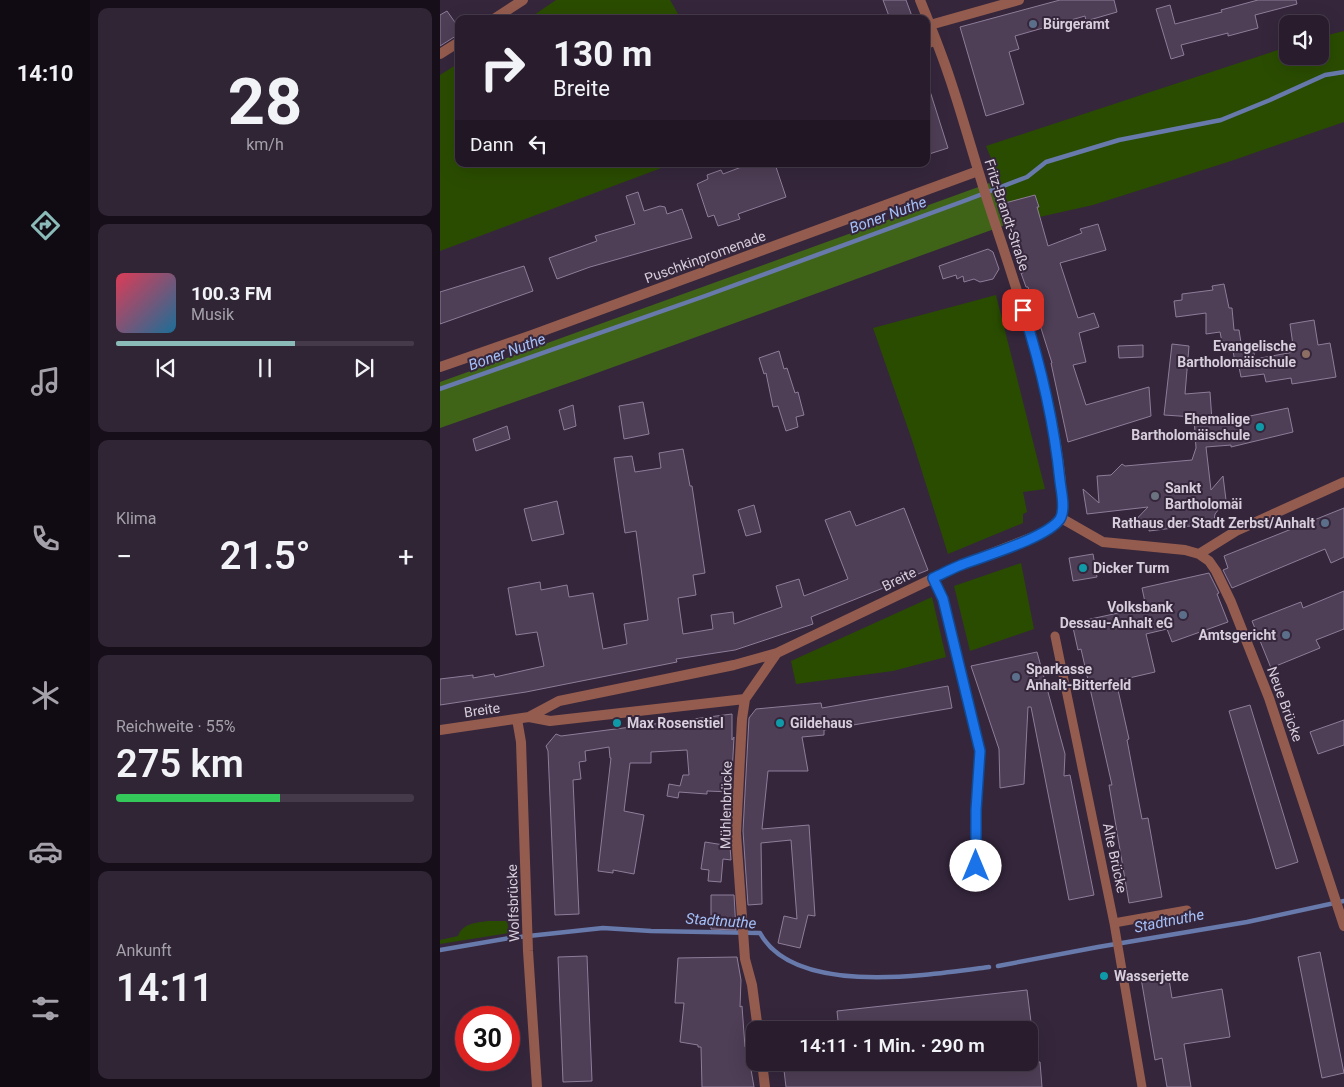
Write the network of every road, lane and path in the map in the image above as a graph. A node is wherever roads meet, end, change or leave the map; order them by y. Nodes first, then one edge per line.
1 (523, 0) edge
2 (920, 0) edge
3 (1020, 0) edge
4 (500, 15) edge
5 (926, 15) edge
6 (930, 25) joint
7 (931, 42) edge
8 (455, 45) edge
9 (440, 54) edge
10 (979, 175) junction
11 (440, 367) edge
12 (1344, 482) edge
13 (1060, 518) junction
14 (1198, 554) junction
15 (933, 578) junction
16 (1055, 636) dead end
17 (777, 653) junction
18 (745, 699) junction
19 (529, 717) junction
20 (516, 719) junction
21 (440, 730) edge
22 (976, 884) dead end
23 (1187, 910) dead end
24 (1114, 923) junction
25 (1344, 926) edge
26 (757, 1021) edge
27 (763, 1071) edge
28 (537, 1087) edge
29 (765, 1087) edge
30 (1142, 1087) edge

1 - 4 street
2 - 5 street, Fritz-Brandt-Straße
3 - 6 street
6 - 7 street, Fritz-Brandt-Straße
7 - 10 street, Fritz-Brandt-Straße
8 - 9 street
10 - 11 street, Puschkinpromenade
10 - 13 street, Fritz-Brandt-Straße
12 - 14 street
13 - 14 street
13 - 15 street, Breite
14 - 25 street, Neue Brücke
15 - 17 street, Breite
15 - 22 street
16 - 24 street, Alte Brücke
17 - 18 street, Breite
17 - 19 street, Breite
18 - 19 street, Breite
18 - 26 street, Mühlenbrücke
19 - 20 street, Breite
20 - 21 street, Breite
20 - 28 street, Wolfsbrücke
23 - 24 street
24 - 30 street, Alte Brücke
27 - 29 street

